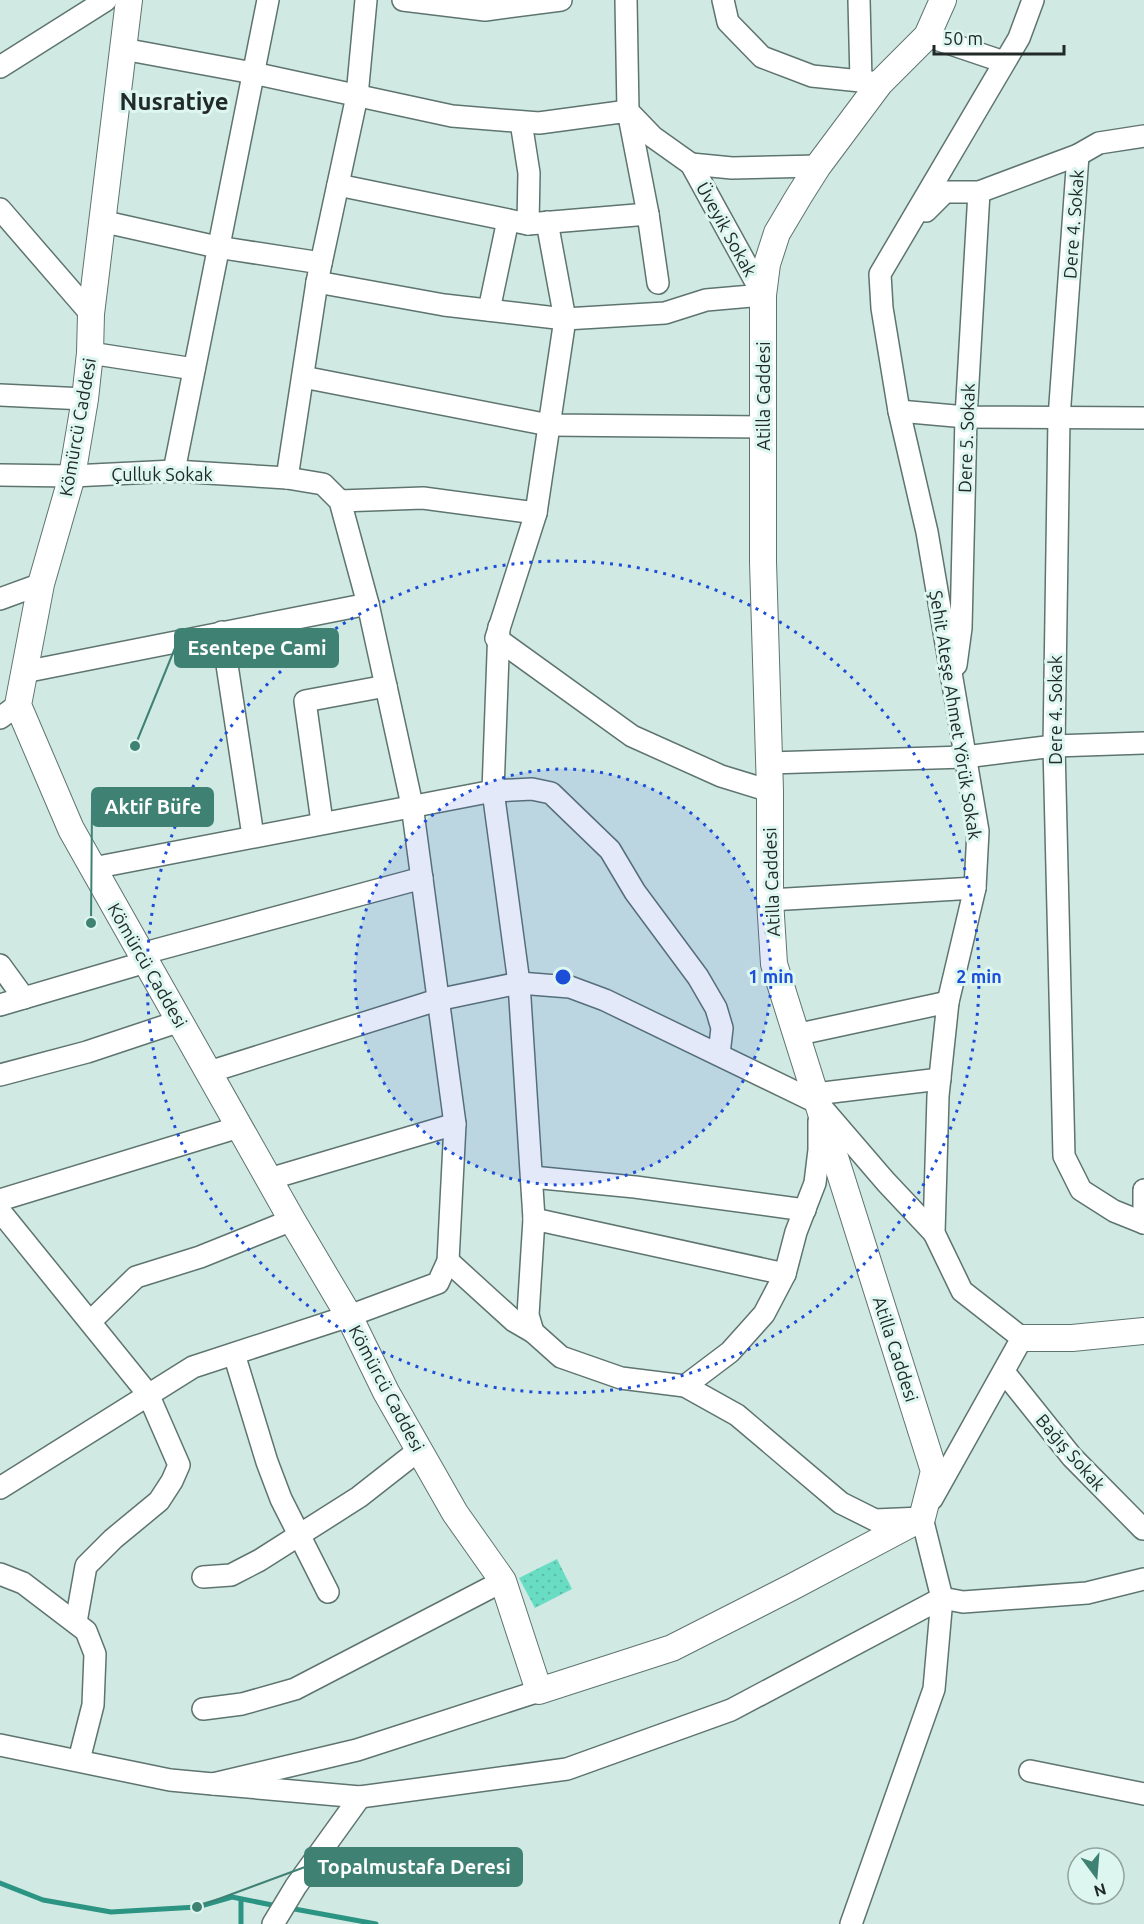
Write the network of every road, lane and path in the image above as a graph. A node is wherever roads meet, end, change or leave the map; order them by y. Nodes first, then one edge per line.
1 (106, 0) edge
2 (129, 0) edge
3 (267, 0) edge
4 (366, 0) edge
5 (403, 0) edge
6 (561, 0) edge
7 (626, 0) edge
8 (723, 0) edge
9 (859, 0) edge
10 (943, 0) edge
11 (1033, 0) edge
12 (927, 36) junction
13 (123, 49) junction
14 (1004, 62) junction
15 (0, 67) edge
16 (254, 73) junction
17 (870, 82) junction
18 (357, 96) junction
19 (628, 111) junction
20 (521, 123) junction
21 (1144, 136) edge
22 (1078, 154) junction
23 (691, 164) junction
24 (818, 166) junction
25 (338, 185) junction
26 (979, 192) junction
27 (0, 209) edge
28 (648, 214) junction
29 (101, 221) junction
30 (528, 222) junction
31 (900, 239) junction
32 (217, 247) junction
33 (319, 272) junction
34 (658, 283) dead end
35 (763, 295) junction
36 (489, 310) junction
37 (91, 314) junction
38 (565, 319) junction
39 (90, 353) junction
40 (194, 369) junction
41 (303, 377) junction
42 (0, 395) edge
43 (85, 399) junction
44 (899, 411) junction
45 (966, 417) junction
46 (1059, 418) junction
47 (1144, 418) edge
48 (549, 425) junction
49 (764, 427) junction
50 (174, 471) junction
51 (0, 475) edge
52 (72, 476) junction
53 (287, 478) junction
54 (340, 501) junction
55 (536, 513) junction
56 (41, 584) junction
57 (0, 599) edge
58 (368, 604) junction
59 (222, 632) junction
60 (499, 633) junction
61 (24, 672) junction
62 (953, 685) junction
63 (386, 686) junction
64 (9, 711) edge
65 (1144, 743) edge
66 (1054, 746) junction
67 (965, 756) junction
68 (769, 763) junction
69 (493, 791) junction
70 (770, 791) junction
71 (412, 805) junction
72 (322, 822) junction
73 (253, 836) junction
74 (93, 868) junction
75 (422, 878) junction
76 (975, 888) junction
77 (770, 900) junction
78 (144, 958) junction
79 (0, 965) edge
80 (519, 983) junction
81 (24, 998) junction
82 (437, 1000) junction
83 (948, 1002) junction
84 (0, 1005) edge
85 (180, 1021) junction
86 (795, 1035) junction
87 (719, 1054) junction
88 (208, 1072) junction
89 (0, 1075) edge
90 (940, 1079) junction
91 (817, 1098) junction
92 (455, 1124) junction
93 (239, 1127) junction
94 (532, 1177) junction
95 (269, 1179) junction
96 (1144, 1190) edge
97 (0, 1200) edge
98 (805, 1210) junction
99 (0, 1211) edge
100 (534, 1219) junction
101 (292, 1221) junction
102 (1144, 1223) edge
103 (934, 1233) junction
104 (448, 1261) junction
105 (785, 1274) junction
106 (349, 1316) junction
107 (91, 1321) junction
108 (1144, 1331) edge
109 (533, 1332) junction
110 (1022, 1338) junction
111 (234, 1354) junction
112 (1004, 1372) junction
113 (684, 1386) junction
114 (148, 1394) junction
115 (419, 1450) junction
116 (0, 1488) edge
117 (922, 1518) junction
118 (1144, 1527) edge
119 (300, 1535) junction
120 (0, 1574) edge
121 (203, 1576) dead end
122 (1144, 1579) edge
123 (503, 1581) junction
124 (328, 1592) dead end
125 (942, 1598) junction
126 (76, 1622) junction
127 (539, 1691) junction
128 (203, 1709) dead end
129 (0, 1744) edge
130 (79, 1760) junction
131 (1030, 1771) dead end
132 (213, 1784) junction
133 (1144, 1794) edge
134 (360, 1797) junction
135 (274, 1922) edge
136 (851, 1924) edge

1 - 15 street
2 - 13 street, Kömürcü Caddesi
3 - 16 street
4 - 18 street
5 - 6 street
7 - 19 street
8 - 17 street
9 - 17 street
10 - 12 street, Atilla Caddesi
11 - 14 street, Şehit Ateşe Ahmet Yörük Sokak
12 - 14 street
12 - 17 street, Atilla Caddesi
13 - 16 street
13 - 29 street, Kömürcü Caddesi
14 - 31 street, Şehit Ateşe Ahmet Yörük Sokak
16 - 18 street
16 - 32 street
17 - 24 street, Atilla Caddesi
18 - 20 street
18 - 25 street
19 - 20 street
19 - 23 street, Üveyik Sokak
19 - 28 street
20 - 30 street
21 - 22 street
22 - 26 street
22 - 46 street, Dere 4. Sokak
23 - 24 street, Üveyik Sokak
23 - 35 street, Üveyik Sokak
24 - 35 street, Atilla Caddesi
25 - 30 street
25 - 33 street
26 - 31 street
26 - 45 street, Dere 5. Sokak
27 - 37 street
28 - 30 street
28 - 34 street
29 - 32 street
29 - 37 street, Kömürcü Caddesi
30 - 36 street
30 - 38 street
31 - 44 street, Şehit Ateşe Ahmet Yörük Sokak
32 - 33 street
32 - 40 street
33 - 36 street
33 - 41 street
35 - 38 street
35 - 49 street, Atilla Caddesi
36 - 38 street
37 - 39 street, Kömürcü Caddesi
38 - 48 street
39 - 40 street
39 - 43 street, Kömürcü Caddesi
40 - 50 street
41 - 48 street
41 - 53 street
42 - 43 street
43 - 52 street, Kömürcü Caddesi
44 - 45 street
44 - 62 street, Şehit Ateşe Ahmet Yörük Sokak
45 - 46 street
45 - 62 street, Dere 5. Sokak
46 - 47 street
46 - 66 street, Dere 4. Sokak
48 - 49 street
48 - 55 street
49 - 68 street, Atilla Caddesi
50 - 52 street, Çulluk Sokak
50 - 53 street, Çulluk Sokak
51 - 52 street, Çulluk Sokak
52 - 56 street, Kömürcü Caddesi
53 - 54 street, Çulluk Sokak
54 - 55 street
54 - 58 street
55 - 60 street
56 - 57 street
56 - 61 street, Kömürcü Caddesi
58 - 59 street
58 - 63 street
59 - 61 street
59 - 73 street
60 - 69 street
60 - 70 street
61 - 64 street, Kömürcü Caddesi
62 - 67 street, Şehit Ateşe Ahmet Yörük Sokak
63 - 71 street
63 - 72 street
64 - 74 street, Kömürcü Caddesi
65 - 66 street
66 - 67 street
66 - 102 street, Dere 4. Sokak
67 - 68 street
67 - 76 street, Şehit Ateşe Ahmet Yörük Sokak
68 - 70 street, Atilla Caddesi
69 - 71 street
69 - 80 street
69 - 87 street
70 - 77 street, Atilla Caddesi
71 - 72 street
71 - 75 street
72 - 73 street
73 - 74 street
74 - 78 street, Kömürcü Caddesi
75 - 78 street
75 - 82 street
76 - 77 street
76 - 83 street, Şehit Ateşe Ahmet Yörük Sokak
77 - 86 street, Atilla Caddesi
78 - 81 street
78 - 85 street, Kömürcü Caddesi
79 - 81 street
80 - 82 street
80 - 87 street
80 - 94 street
81 - 84 street
82 - 88 street
82 - 92 street
83 - 86 street
83 - 90 street, Şehit Ateşe Ahmet Yörük Sokak
85 - 88 street, Kömürcü Caddesi
85 - 89 street
86 - 91 street, Atilla Caddesi
87 - 91 street
88 - 93 street, Kömürcü Caddesi
90 - 91 street
90 - 103 street, Şehit Ateşe Ahmet Yörük Sokak
91 - 98 street
91 - 103 street
91 - 117 street, Atilla Caddesi
92 - 95 street
92 - 104 street
93 - 95 street, Kömürcü Caddesi
93 - 97 street
94 - 98 street
94 - 100 street
95 - 101 street, Kömürcü Caddesi
96 - 102 street
98 - 105 street
99 - 107 street
100 - 105 street
100 - 109 street
101 - 106 street, Kömürcü Caddesi
101 - 107 street
103 - 110 street, Şehit Ateşe Ahmet Yörük Sokak
104 - 106 street
104 - 109 street
105 - 113 street
106 - 111 street
106 - 115 street, Kömürcü Caddesi
107 - 114 street
108 - 110 street
109 - 113 street
110 - 112 street
111 - 114 street
111 - 119 street
112 - 117 street
112 - 118 street, Bağış Sokak
113 - 117 street
114 - 116 street
114 - 126 street
115 - 119 street
115 - 123 street, Kömürcü Caddesi
117 - 125 street
117 - 127 street
119 - 121 street
119 - 124 street
120 - 126 street
122 - 125 street
123 - 127 street, Kömürcü Caddesi
123 - 128 street
125 - 134 street
125 - 136 street
126 - 130 street
127 - 132 street
129 - 130 street
130 - 132 street
131 - 133 street
132 - 134 street
134 - 135 street

